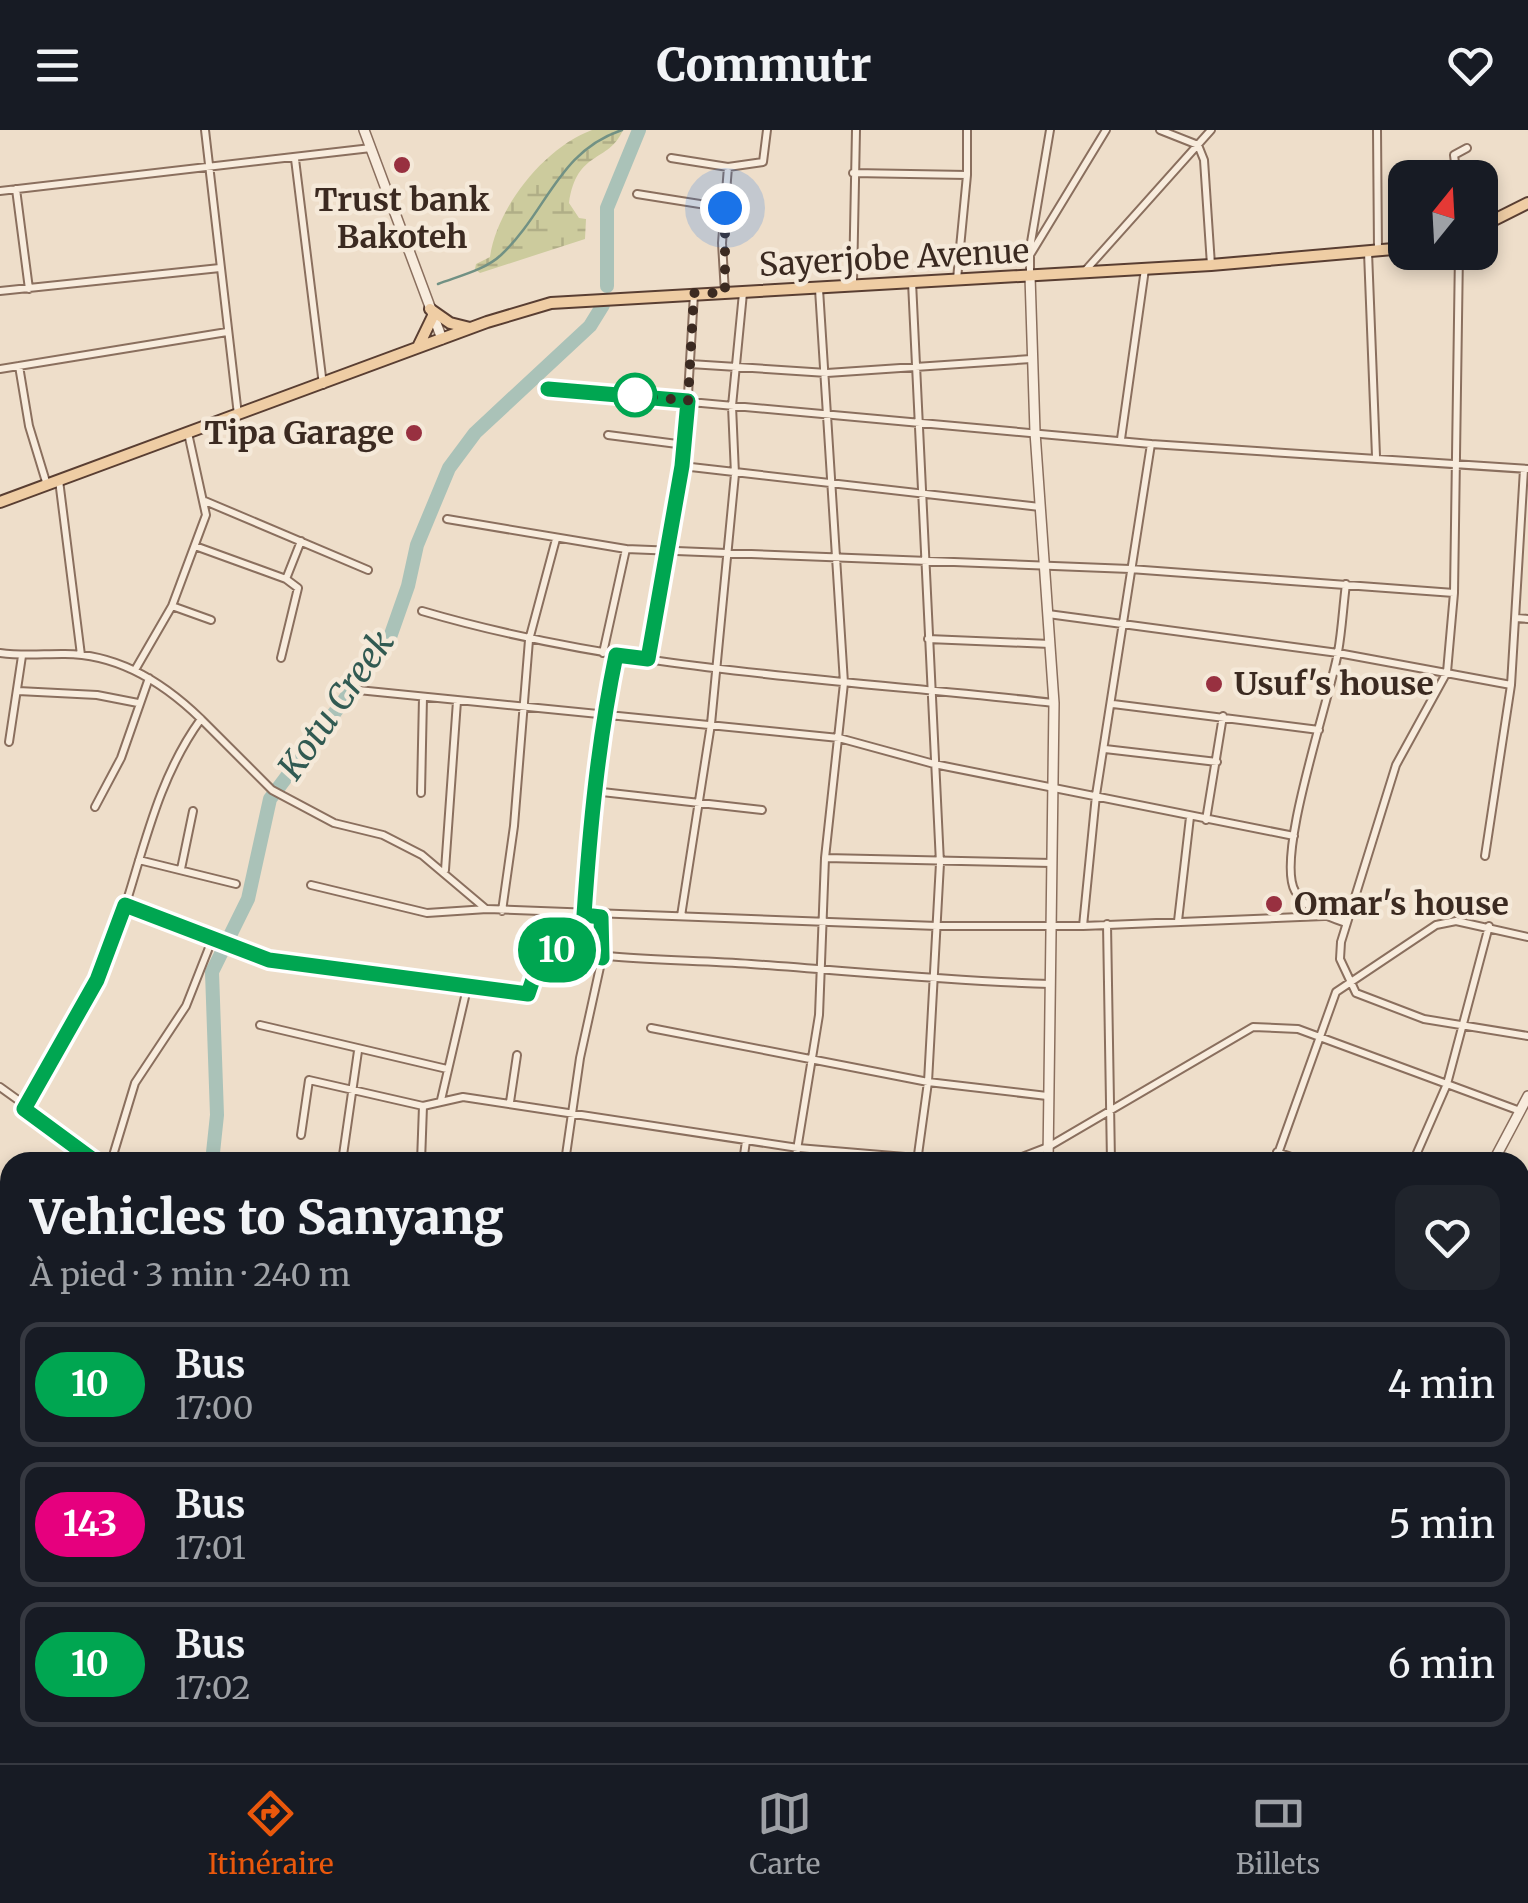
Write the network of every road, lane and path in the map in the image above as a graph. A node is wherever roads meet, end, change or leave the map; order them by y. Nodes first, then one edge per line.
1 (205, 130) edge
2 (364, 130) edge
3 (767, 130) edge
4 (856, 130) edge
5 (967, 130) edge
6 (1050, 130) edge
7 (1106, 130) edge
8 (1160, 130) edge
9 (1212, 130) edge
10 (1377, 130) edge
11 (1198, 144) junction
12 (371, 148) junction
13 (1467, 148) dead end
14 (295, 158) junction
15 (671, 158) dead end
16 (1455, 160) edge
17 (210, 167) junction
18 (728, 167) junction
19 (853, 172) junction
20 (967, 175) junction
21 (16, 189) junction
22 (0, 191) edge
23 (637, 194) dead end
24 (1528, 203) edge
25 (725, 208) junction
26 (1498, 218) edge
27 (1388, 250) edge
28 (1373, 252) junction
29 (1030, 254) junction
30 (1212, 265) junction
31 (220, 268) junction
32 (1146, 269) junction
33 (1459, 270) edge
34 (1083, 272) junction
35 (1030, 276) junction
36 (957, 280) junction
37 (853, 282) junction
38 (912, 282) junction
39 (819, 288) junction
40 (28, 289) junction
41 (0, 292) edge
42 (743, 292) junction
43 (694, 293) junction
44 (725, 293) junction
45 (432, 313) junction
46 (470, 328) junction
47 (227, 332) junction
48 (442, 339) junction
49 (416, 349) junction
50 (1032, 359) junction
51 (690, 364) junction
52 (19, 366) junction
53 (734, 367) junction
54 (0, 369) edge
55 (914, 370) junction
56 (827, 373) junction
57 (322, 385) junction
58 (548, 389) dead end
59 (688, 401) junction
60 (732, 406) junction
61 (829, 414) junction
62 (238, 416) junction
63 (919, 424) junction
64 (1036, 432) junction
65 (188, 433) junction
66 (608, 435) dead end
67 (1121, 440) junction
68 (1151, 444) junction
69 (685, 445) junction
70 (1376, 457) junction
71 (682, 466) junction
72 (1454, 467) junction
73 (1526, 469) edge
74 (734, 474) junction
75 (53, 482) junction
76 (833, 482) junction
77 (922, 494) junction
78 (0, 502) edge
79 (205, 502) junction
80 (1040, 508) junction
81 (446, 519) dead end
82 (556, 539) junction
83 (301, 542) junction
84 (195, 546) junction
85 (668, 549) junction
86 (626, 550) junction
87 (725, 550) junction
88 (837, 556) junction
89 (924, 562) junction
90 (1045, 565) junction
91 (1130, 569) junction
92 (368, 570) dead end
93 (286, 579) junction
94 (1346, 584) junction
95 (1454, 593) junction
96 (172, 606) junction
97 (422, 611) dead end
98 (1048, 614) junction
99 (1516, 618) junction
100 (1528, 619) edge
101 (210, 620) dead end
102 (1123, 626) junction
103 (928, 639) junction
104 (530, 640) junction
105 (1050, 644) junction
106 (0, 653) edge
107 (603, 653) junction
108 (1338, 653) junction
109 (81, 655) junction
110 (616, 655) junction
111 (22, 656) junction
112 (281, 658) dead end
113 (648, 659) junction
114 (135, 670) junction
115 (714, 672) junction
116 (1446, 672) junction
117 (148, 678) junction
118 (844, 684) junction
119 (1511, 685) junction
120 (930, 689) junction
121 (358, 690) dead end
122 (18, 692) junction
123 (423, 697) junction
124 (457, 700) junction
125 (138, 703) junction
126 (1054, 703) junction
127 (1113, 704) junction
128 (522, 708) junction
129 (604, 714) junction
130 (1223, 716) junction
131 (202, 719) junction
132 (711, 724) junction
133 (1319, 730) junction
134 (839, 738) junction
135 (8, 742) dead end
136 (1105, 749) junction
137 (1216, 762) junction
138 (934, 764) junction
139 (1053, 786) junction
140 (592, 791) junction
141 (421, 793) dead end
142 (1096, 795) junction
143 (699, 800) junction
144 (95, 807) dead end
145 (762, 810) dead end
146 (193, 811) dead end
147 (1190, 817) junction
148 (1206, 820) junction
149 (1294, 836) junction
150 (1486, 856) dead end
151 (825, 858) junction
152 (140, 860) junction
153 (940, 863) junction
154 (1053, 863) junction
155 (180, 869) junction
156 (445, 871) junction
157 (236, 884) dead end
158 (311, 885) dead end
159 (125, 905) junction
160 (487, 910) junction
161 (502, 911) junction
162 (584, 915) junction
163 (1324, 916) junction
164 (601, 917) junction
165 (681, 917) junction
166 (821, 918) junction
167 (1178, 921) junction
168 (1346, 923) junction
169 (1108, 924) junction
170 (1052, 925) junction
171 (937, 926) junction
172 (1083, 926) junction
173 (1489, 926) junction
174 (1528, 937) edge
175 (212, 940) junction
176 (602, 958) junction
177 (822, 969) junction
178 (933, 981) junction
179 (1347, 982) junction
180 (468, 984) junction
181 (1051, 984) junction
182 (1462, 1022) junction
183 (260, 1025) dead end
184 (651, 1028) dead end
185 (1528, 1036) edge
186 (1318, 1037) junction
187 (358, 1051) junction
188 (517, 1055) dead end
189 (812, 1058) junction
190 (447, 1069) junction
191 (928, 1082) junction
192 (1446, 1084) junction
193 (0, 1088) edge
194 (350, 1088) junction
195 (1046, 1096) junction
196 (1528, 1096) edge
197 (441, 1100) junction
198 (510, 1102) junction
199 (25, 1105) junction
200 (423, 1106) junction
201 (1520, 1111) junction
202 (572, 1112) junction
203 (1108, 1114) junction
204 (300, 1136) dead end
205 (746, 1141) junction
206 (1048, 1147) junction
207 (798, 1148) junction
208 (81, 1152) edge
209 (114, 1152) edge
210 (343, 1152) edge
211 (421, 1152) edge
212 (567, 1152) edge
213 (745, 1152) edge
214 (797, 1152) edge
215 (838, 1152) edge
216 (918, 1152) edge
217 (1035, 1152) edge
218 (1048, 1152) edge
219 (1110, 1152) edge
220 (1277, 1152) edge
221 (1417, 1152) edge
222 (1498, 1152) edge

1 - 17 street
2 - 12 street
3 - 18 street
4 - 19 street
5 - 20 street
6 - 29 street
7 - 29 street
8 - 11 street
9 - 11 street
10 - 28 street
11 - 30 street
11 - 34 street
12 - 14 street
12 - 45 street
13 - 16 street
14 - 17 street
14 - 57 street
15 - 18 street
17 - 21 street
17 - 31 street
18 - 25 street
19 - 20 street
19 - 37 street
20 - 36 street
21 - 22 street
21 - 40 street
23 - 25 street
24 - 26 main road
25 - 44 street
27 - 28 main road, Sayerjobe Avenue
28 - 30 main road, Sayerjobe Avenue
28 - 70 street
29 - 35 street
30 - 32 main road, Sayerjobe Avenue
31 - 40 street
31 - 47 street
32 - 34 main road, Sayerjobe Avenue
32 - 67 street
33 - 72 street
34 - 35 main road, Sayerjobe Avenue
35 - 36 main road, Sayerjobe Avenue
35 - 50 street
36 - 38 main road, Sayerjobe Avenue
37 - 38 main road, Sayerjobe Avenue
37 - 39 main road, Sayerjobe Avenue
38 - 55 street
39 - 42 main road, Sayerjobe Avenue
39 - 56 street
40 - 41 street
42 - 44 main road, Sayerjobe Avenue
42 - 53 street
43 - 44 main road, Sayerjobe Avenue
43 - 46 main road, Sayerjobe Avenue
43 - 51 street
45 - 46 main road
45 - 48 street
45 - 49 main road
46 - 48 main road, Sayerjobe Avenue
47 - 52 street
47 - 62 street
48 - 49 main road, Sayerjobe Avenue
49 - 57 main road, Sayerjobe Avenue
50 - 55 street
50 - 64 street
51 - 53 street
51 - 59 street
52 - 54 street
52 - 75 street
53 - 56 street
53 - 60 street
55 - 56 street
55 - 63 street
56 - 61 street
57 - 62 main road, Sayerjobe Avenue
58 - 59 street
59 - 60 street
59 - 69 street
60 - 61 street
60 - 74 street
61 - 63 street
61 - 76 street
62 - 65 main road, Sayerjobe Avenue
63 - 64 street
63 - 77 street
64 - 67 street
64 - 80 street
65 - 75 main road, Sayerjobe Avenue
65 - 79 street
66 - 69 street
67 - 68 street
68 - 70 street
68 - 91 street
69 - 71 street
70 - 72 street
71 - 74 street
71 - 85 street
72 - 73 street
72 - 95 street
73 - 99 street
74 - 76 street
74 - 87 street
75 - 78 main road, Sayerjobe Avenue
75 - 109 street
76 - 77 street
76 - 88 street
77 - 80 street
77 - 89 street
79 - 83 street
79 - 84 street
80 - 90 street
81 - 82 street
82 - 86 street
82 - 104 street
83 - 92 street
83 - 93 street
84 - 93 street
84 - 96 street
85 - 86 street
85 - 87 street
85 - 113 street
86 - 107 street
87 - 88 street
87 - 115 street
88 - 89 street
88 - 118 street
89 - 90 street
89 - 103 street
90 - 91 street
90 - 98 street
91 - 94 street
91 - 102 street
93 - 112 street
94 - 95 street
94 - 108 street
95 - 116 street
96 - 101 street
96 - 114 street
97 - 104 street
98 - 102 street
98 - 105 street
99 - 100 street
99 - 119 street
102 - 108 street
102 - 127 street
103 - 105 street
103 - 120 street
104 - 107 street
104 - 128 street
105 - 126 street
106 - 111 street
107 - 110 street
108 - 116 street
108 - 133 street
109 - 111 street
109 - 114 street
110 - 113 street
110 - 129 street
111 - 122 street
113 - 115 street
114 - 117 street
115 - 118 street
115 - 132 street
116 - 119 street
116 - 168 street
117 - 125 street
117 - 131 street
118 - 120 street
118 - 134 street
119 - 150 street
120 - 126 street
120 - 138 street
121 - 123 street
122 - 125 street
122 - 135 street
123 - 124 street
123 - 141 street
124 - 128 street
124 - 156 street
125 - 144 street
126 - 139 street
127 - 130 street
127 - 136 street
128 - 129 street
128 - 161 street
129 - 132 street
129 - 140 street
130 - 133 street
130 - 137 street
131 - 152 street
131 - 156 street
132 - 134 street
132 - 143 street
133 - 149 street
134 - 138 street
134 - 151 street
136 - 137 street
136 - 142 street
137 - 148 street
138 - 139 street
138 - 153 street
139 - 142 street
139 - 154 street
140 - 143 street
140 - 162 street
142 - 147 street
142 - 172 street
143 - 145 street
143 - 165 street
146 - 155 street
147 - 148 street
147 - 167 street
148 - 149 street
149 - 163 street
151 - 153 street
151 - 166 street
152 - 155 street
152 - 159 street
153 - 154 street
153 - 171 street
154 - 170 street
155 - 157 street
156 - 160 street
158 - 160 street
159 - 175 street
159 - 199 street
160 - 161 street
161 - 162 street
162 - 164 street
163 - 167 street
163 - 168 street
164 - 165 street
164 - 176 street
165 - 166 street
166 - 171 street
166 - 177 street
167 - 169 street
168 - 179 street
169 - 172 street
169 - 203 street
170 - 171 street
170 - 172 street
170 - 181 street
171 - 178 street
173 - 174 street
173 - 179 street
173 - 182 street
175 - 180 street
175 - 209 street
176 - 177 street
176 - 180 street
176 - 202 street
177 - 178 street
177 - 189 street
178 - 181 street
178 - 191 street
179 - 182 street
179 - 186 street
180 - 190 street
181 - 195 street
182 - 185 street
182 - 192 street
183 - 187 street
184 - 189 street
186 - 192 street
186 - 203 street
186 - 220 street
187 - 190 street
187 - 194 street
188 - 198 street
189 - 191 street
189 - 207 street
190 - 197 street
191 - 195 street
191 - 216 street
192 - 201 street
192 - 221 street
193 - 199 street
194 - 200 street
194 - 204 street
194 - 210 street
195 - 206 street
196 - 201 street
197 - 198 street
197 - 200 street
198 - 202 street
199 - 208 street
200 - 211 street
201 - 222 street
202 - 205 street
202 - 212 street
203 - 206 street
203 - 219 street
205 - 207 street
205 - 213 street
206 - 217 street
206 - 218 street
207 - 214 street
207 - 215 street

